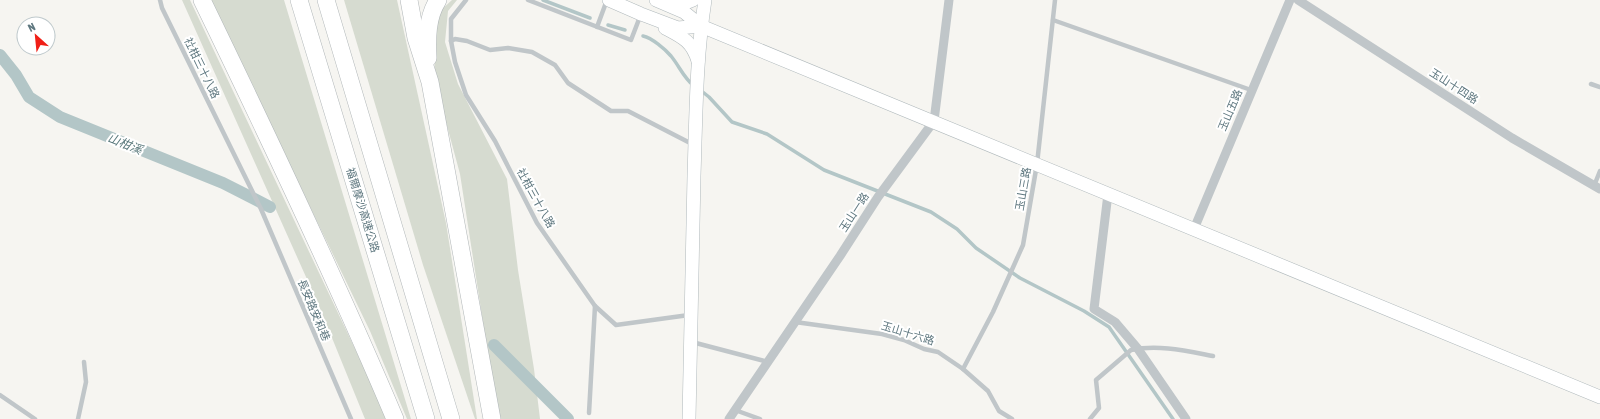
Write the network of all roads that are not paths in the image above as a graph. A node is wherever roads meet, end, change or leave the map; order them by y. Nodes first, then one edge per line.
1 (160, 0) edge
2 (202, 0) edge
3 (299, 0) edge
4 (326, 0) edge
5 (409, 0) edge
6 (438, 0) edge
7 (466, 0) edge
8 (528, 0) edge
9 (608, 0) edge
10 (656, 0) edge
11 (671, 0) edge
12 (693, 0) edge
13 (705, 0) edge
14 (949, 0) edge
15 (1055, 0) edge
16 (1290, 0) edge
17 (1298, 0) edge
18 (641, 14) junction
19 (1053, 20) junction
20 (701, 26) junction
21 (597, 27) junction
22 (451, 41) junction
23 (698, 63) junction
24 (430, 82) junction
25 (1591, 84) dead end
26 (1600, 87) edge
27 (1251, 90) junction
28 (934, 122) junction
29 (695, 146) junction
30 (1037, 164) junction
31 (1600, 171) edge
32 (1597, 187) edge
33 (1108, 194) junction
34 (261, 209) joint
35 (1194, 229) junction
36 (595, 306) junction
37 (690, 315) junction
38 (795, 322) junction
39 (690, 342) junction
40 (1135, 350) junction
41 (1213, 356) dead end
42 (84, 362) dead end
43 (768, 362) junction
44 (963, 369) junction
45 (0, 395) edge
46 (1600, 397) edge
47 (736, 410) junction
48 (588, 413) dead end
49 (35, 419) edge
50 (78, 419) edge
51 (351, 419) edge
52 (395, 419) edge
53 (426, 419) edge
54 (451, 419) edge
55 (492, 419) edge
56 (689, 419) edge
57 (729, 419) edge
58 (760, 419) edge
59 (1012, 419) edge
60 (1090, 419) edge
61 (1186, 419) edge

1 - 34 lane, 社柑三十八路
2 - 52 highway
3 - 53 highway, 福爾摩沙高速公路
4 - 54 highway
5 - 24 highway
6 - 24 highway
7 - 22 lane, 社柑三十八路
8 - 21 lane
9 - 18 main road
9 - 21 lane
10 - 20 main road
11 - 12 main road
13 - 20 main road
14 - 28 street, 玉山一路
15 - 19 lane, 玉山三路
16 - 27 street, 玉山五路
17 - 32 street, 玉山十四路
18 - 20 main road
18 - 21 lane
18 - 23 main road
19 - 27 lane
19 - 30 lane, 玉山三路
20 - 23 main road
20 - 28 main road
22 - 29 lane
22 - 36 lane, 社柑三十八路
23 - 29 main road
24 - 55 highway
25 - 26 lane
27 - 35 street, 玉山五路
28 - 30 main road
28 - 38 street, 玉山一路
29 - 37 main road
30 - 33 main road
30 - 44 lane, 玉山三路
31 - 32 lane
33 - 35 main road
33 - 40 street
34 - 51 lane, 長安路安和巷
35 - 46 main road
36 - 37 lane, 社柑三十八路
36 - 48 lane
37 - 39 main road
38 - 43 street, 玉山一路
38 - 44 lane, 玉山十六路
39 - 43 lane
39 - 56 main road
40 - 41 lane
40 - 60 lane
40 - 61 street
42 - 50 lane
43 - 47 street, 玉山一路
44 - 59 lane, 玉山十六路
45 - 49 lane
47 - 57 street, 玉山一路
47 - 58 lane

